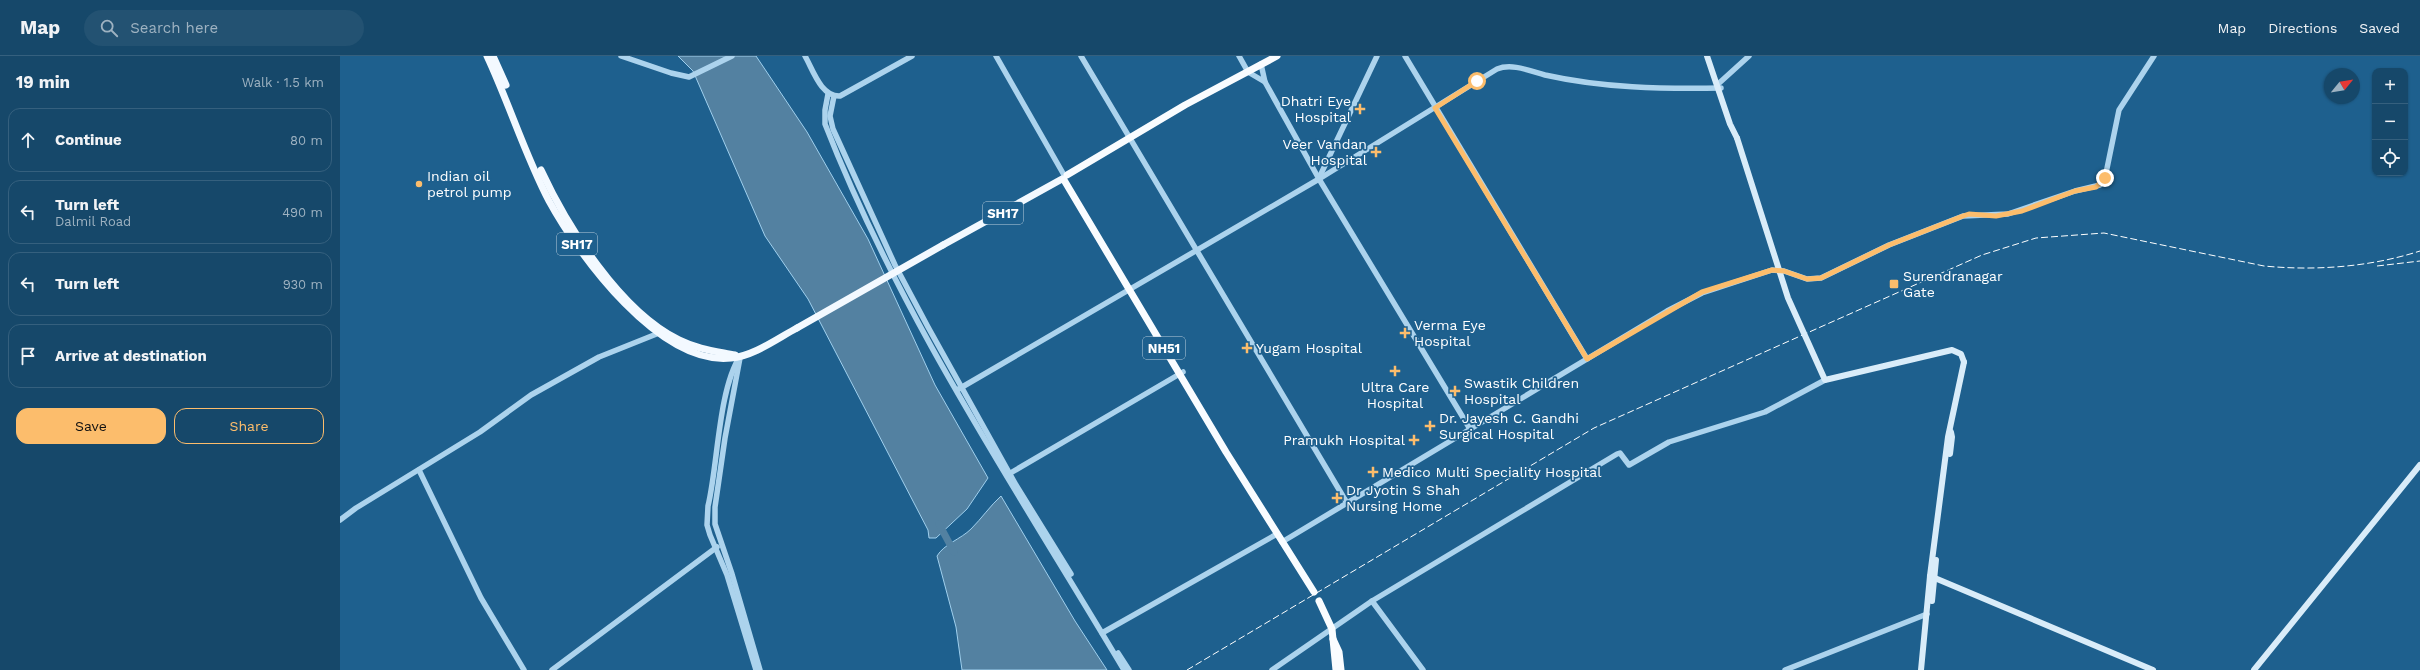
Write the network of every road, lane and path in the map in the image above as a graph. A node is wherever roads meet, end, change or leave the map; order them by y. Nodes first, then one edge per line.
1 (487, 56) edge
2 (493, 56) edge
3 (621, 56) edge
4 (732, 56) edge
5 (805, 56) edge
6 (912, 56) edge
7 (996, 56) edge
8 (1081, 56) edge
9 (1239, 56) edge
10 (1278, 56) edge
11 (1377, 56) edge
12 (1405, 56) edge
13 (1707, 56) edge
14 (1711, 56) edge
15 (1749, 56) edge
16 (2154, 56) edge
17 (1261, 64) junction
18 (1248, 72) junction
19 (1265, 82) junction
20 (1719, 86) junction
21 (828, 94) junction
22 (834, 96) junction
23 (1435, 108) junction
24 (1131, 139) junction
25 (1065, 178) junction
26 (1319, 179) junction
27 (1197, 250) junction
28 (1131, 289) junction
29 (660, 333) junction
30 (740, 356) junction
31 (1587, 359) junction
32 (1181, 373) junction
33 (1826, 380) junction
34 (960, 388) junction
35 (1470, 429) junction
36 (2420, 465) edge
37 (419, 470) junction
38 (1008, 475) junction
39 (1347, 503) junction
40 (340, 520) edge
41 (1277, 534) junction
42 (1282, 542) junction
43 (721, 544) junction
44 (715, 548) junction
45 (1932, 576) junction
46 (1314, 592) dead end
47 (1319, 601) dead end
48 (1372, 601) junction
49 (1927, 614) junction
50 (1332, 629) junction
51 (1103, 632) junction
52 (1333, 639) junction
53 (524, 670) edge
54 (552, 670) edge
55 (756, 670) edge
56 (760, 670) edge
57 (1124, 670) edge
58 (1129, 670) edge
59 (1272, 670) edge
60 (1336, 670) edge
61 (1342, 670) edge
62 (1423, 670) edge
63 (1786, 670) edge
64 (1921, 670) edge
65 (1925, 670) edge
66 (2152, 670) edge
67 (2254, 670) edge

1 - 29 main road, SH17
2 - 30 main road, SH17
3 - 4 street
5 - 21 street
6 - 22 street
7 - 25 street
8 - 24 street
9 - 18 street
10 - 17 highway
11 - 26 street
12 - 23 street
13 - 20 main road
14 - 20 main road
15 - 20 street
16 - 31 street
17 - 18 highway
17 - 19 street
18 - 19 street
18 - 24 highway
19 - 26 street
20 - 23 street
20 - 33 main road, bridge
21 - 22 street
21 - 34 street
22 - 34 street
23 - 26 street
23 - 31 street
24 - 25 highway
24 - 27 street
25 - 28 highway, NH51
25 - 30 main road, SH17, bridge
26 - 27 street
26 - 35 street
27 - 28 street
27 - 39 street
28 - 32 highway, NH51
28 - 34 street
29 - 30 main road, SH17
29 - 37 street
30 - 43 street
30 - 44 street
31 - 35 street
32 - 38 street
32 - 41 highway, NH51
33 - 45 main road, bridge
33 - 48 street
34 - 38 street
35 - 39 street
36 - 67 main road
37 - 40 street
37 - 53 street
38 - 51 street
39 - 42 street
41 - 42 highway, NH51
41 - 51 street
42 - 46 highway, NH51
43 - 44 street
43 - 56 street
44 - 54 street
44 - 55 street
45 - 49 main road
45 - 65 main road
45 - 66 main road
47 - 50 highway
48 - 50 street
48 - 62 street
49 - 63 street
49 - 64 main road
50 - 52 highway
50 - 59 street
51 - 57 street
51 - 58 street
52 - 60 highway
52 - 61 highway

